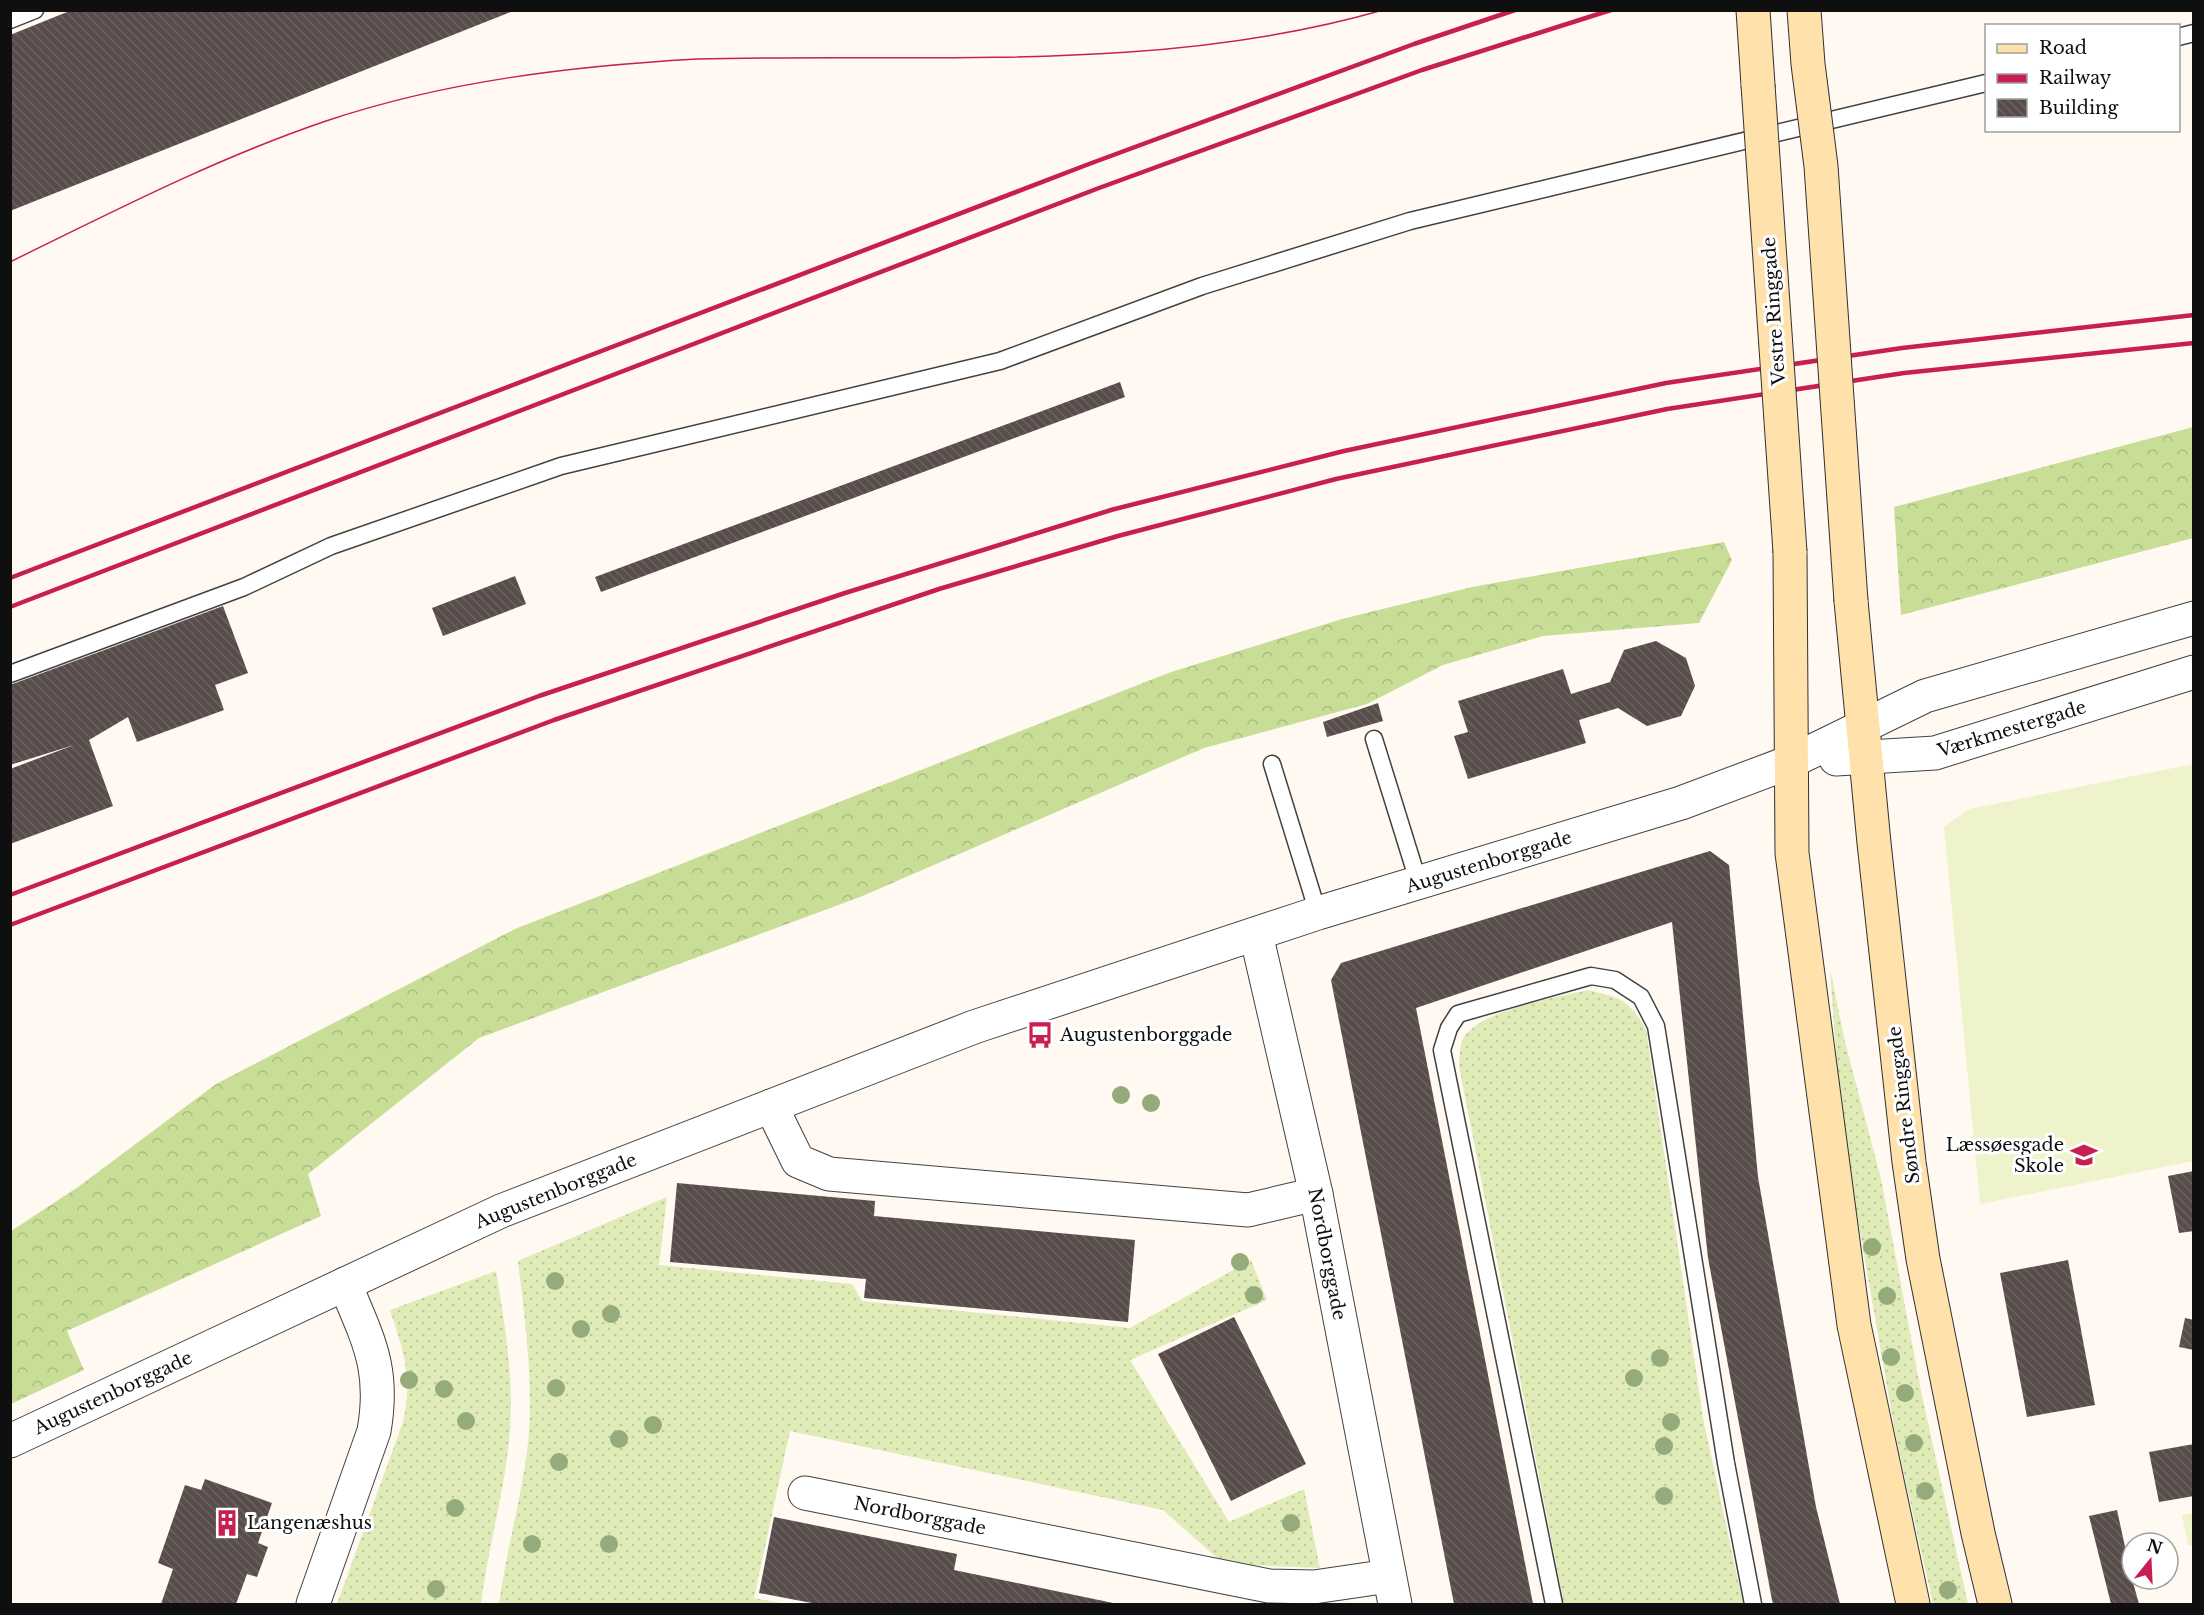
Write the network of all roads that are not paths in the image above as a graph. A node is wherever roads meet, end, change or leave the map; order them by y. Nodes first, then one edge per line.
1 (35, 10) edge
2 (1754, 10) edge
3 (1804, 10) edge
4 (10, 20) edge
5 (1985, 83) edge
6 (2193, 618) edge
7 (2193, 672) edge
8 (10, 674) edge
9 (1374, 739) dead end
10 (1864, 742) junction
11 (1790, 762) junction
12 (1272, 764) dead end
13 (1419, 884) junction
14 (1318, 913) junction
15 (1256, 934) junction
16 (771, 1106) junction
17 (1316, 1194) junction
18 (345, 1284) junction
19 (10, 1441) edge
20 (805, 1493) dead end
21 (1392, 1590) edge
22 (313, 1605) edge
23 (1554, 1605) edge
24 (1753, 1605) edge
25 (1913, 1605) edge
26 (1995, 1605) edge

1 - 4 lane
2 - 11 main road, Vestre Ringgade, bridge
3 - 10 main road, Søndre Ringgade, bridge
5 - 8 lane
6 - 10 street, Værkmestergade
7 - 10 street, Værkmestergade
9 - 13 lane
10 - 11 street, Værkmestergade
10 - 26 main road, Søndre Ringgade
11 - 13 street, Augustenborggade
11 - 25 main road
12 - 14 lane
13 - 14 street, Augustenborggade
14 - 15 street, Augustenborggade
15 - 16 street, Augustenborggade
15 - 17 street, Nordborggade
16 - 17 street
16 - 18 street, Augustenborggade
17 - 21 street, Nordborggade
18 - 19 street, Augustenborggade
18 - 22 street
20 - 21 street, Nordborggade
23 - 24 lane

